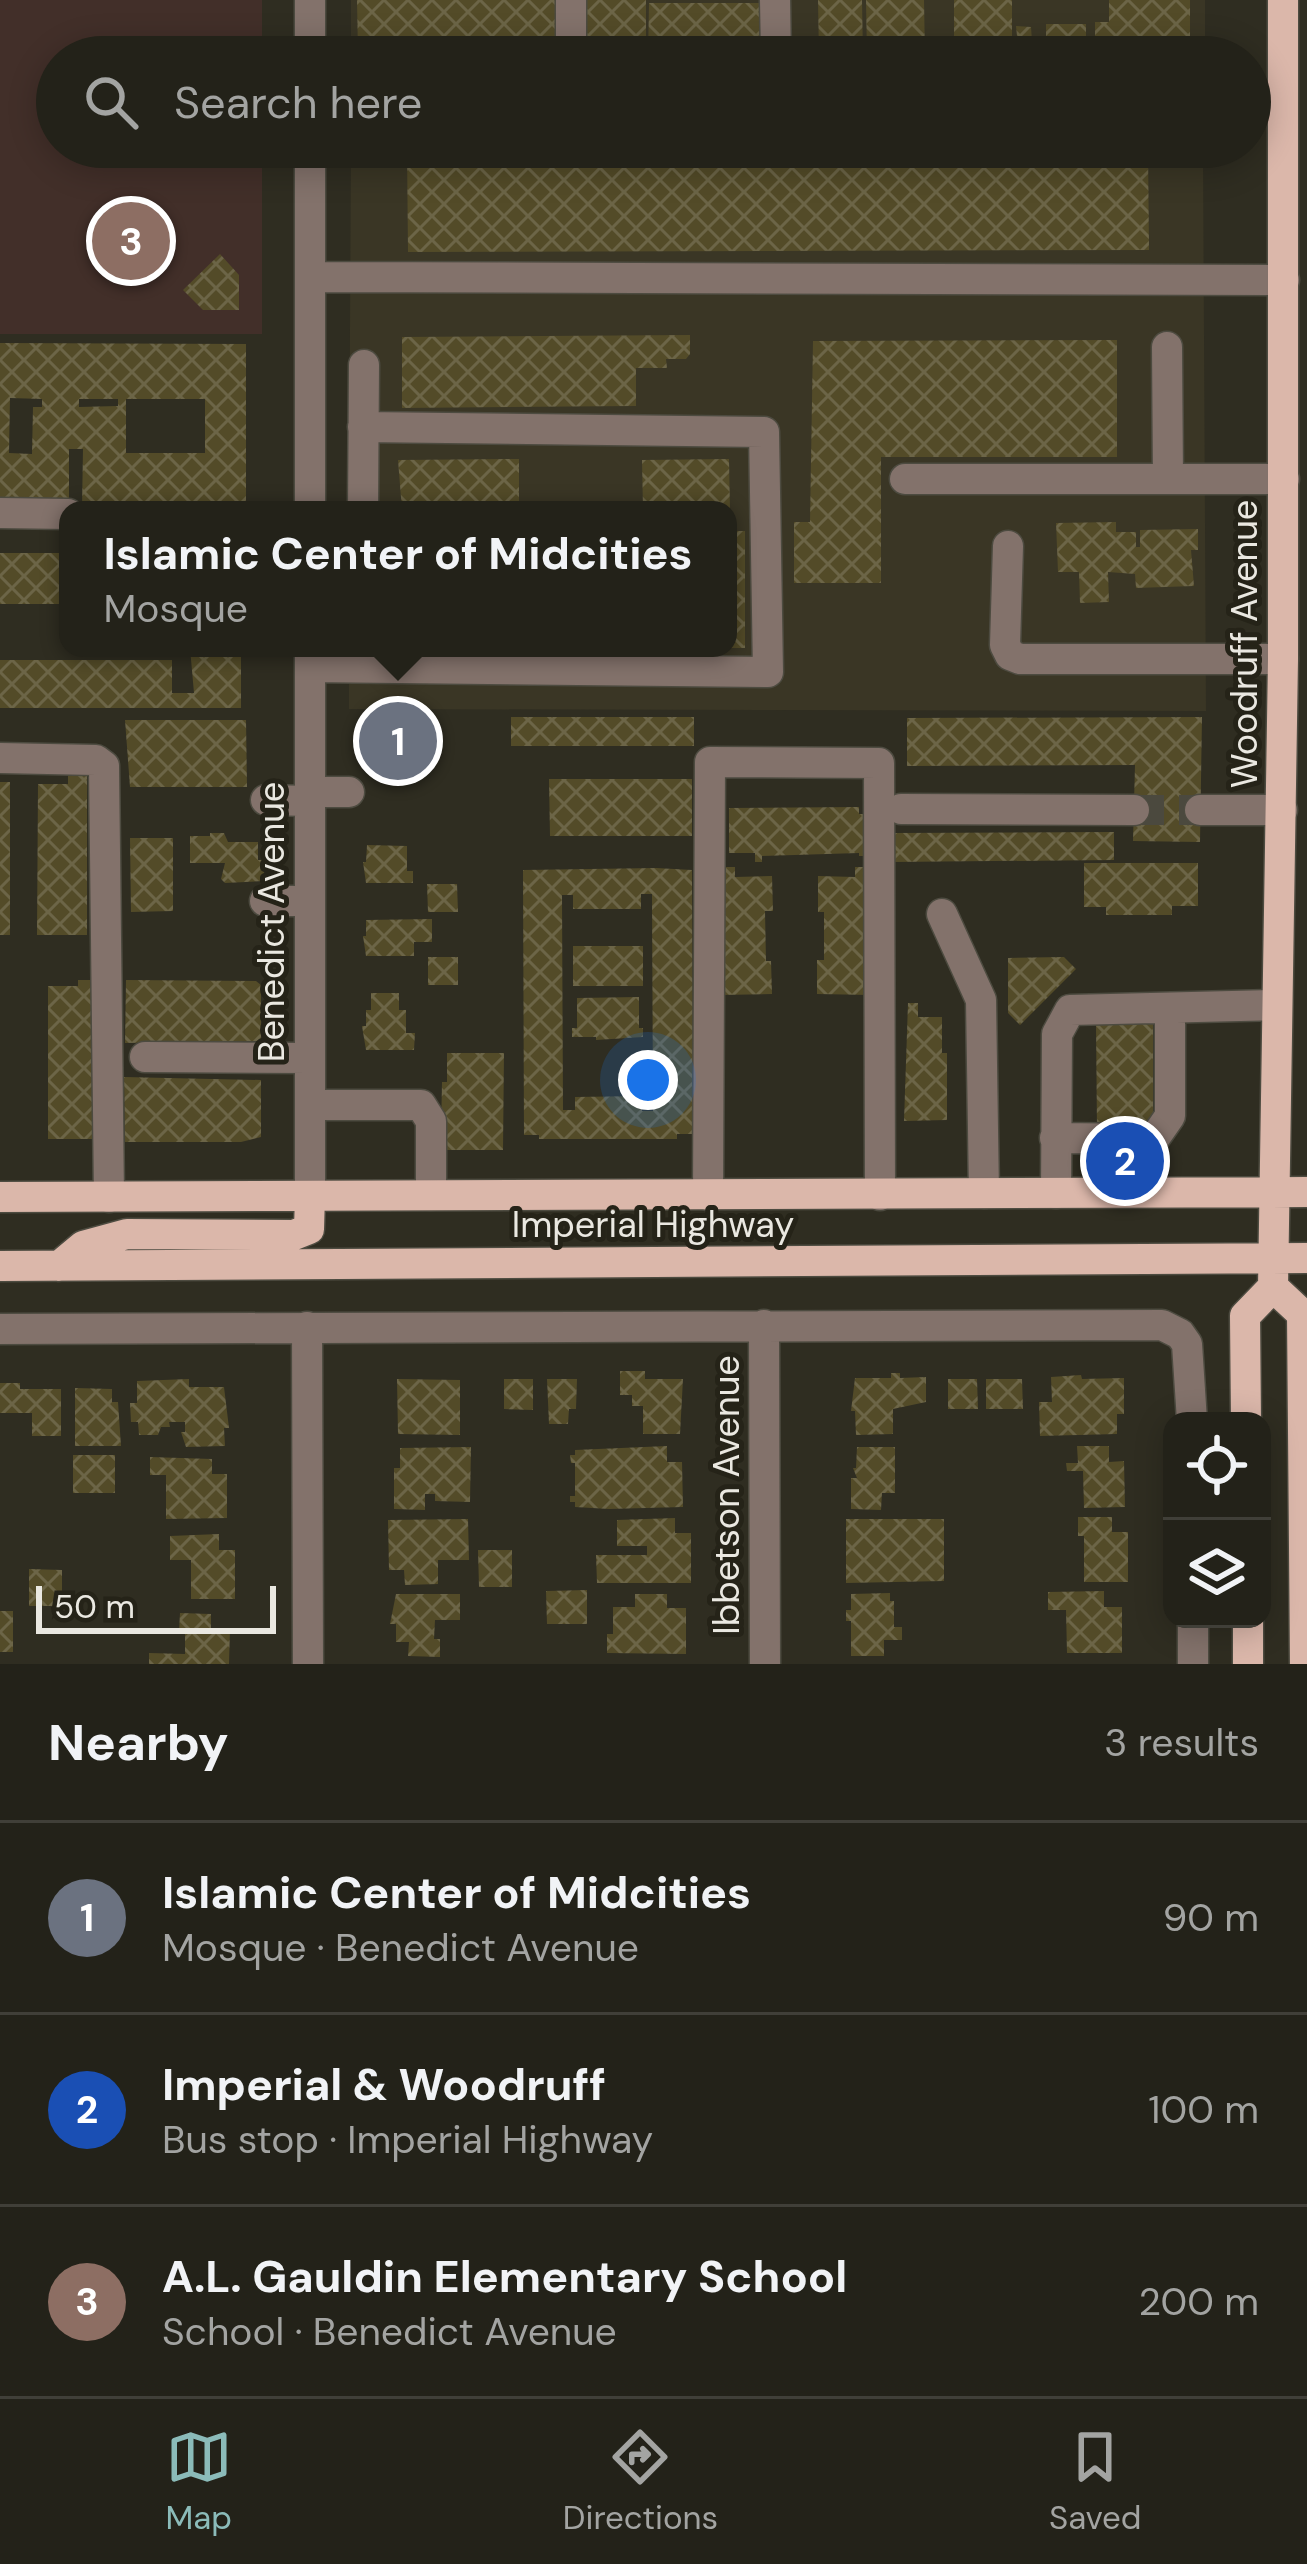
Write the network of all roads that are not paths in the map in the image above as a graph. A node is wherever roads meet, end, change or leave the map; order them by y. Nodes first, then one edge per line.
1 (310, 0) edge
2 (571, 0) edge
3 (775, 0) edge
4 (1283, 0) edge
5 (310, 36) edge
6 (571, 36) edge
7 (776, 36) edge
8 (310, 168) edge
9 (310, 277) junction
10 (1284, 280) junction
11 (1167, 347) dead end
12 (364, 365) dead end
13 (363, 427) junction
14 (905, 478) dead end
15 (1168, 478) junction
16 (1284, 479) junction
17 (310, 501) edge
18 (363, 501) edge
19 (0, 513) edge
20 (59, 514) edge
21 (1008, 546) dead end
22 (1291, 647) edge
23 (310, 658) edge
24 (361, 658) edge
25 (0, 758) edge
26 (349, 791) dead end
27 (310, 796) junction
28 (266, 800) dead end
29 (901, 808) dead end
30 (1134, 810) tunnel mouth
31 (1201, 810) tunnel mouth
32 (1282, 810) junction
33 (265, 902) dead end
34 (310, 902) junction
35 (942, 914) dead end
36 (1277, 1005) junction
37 (1170, 1007) junction
38 (145, 1057) dead end
39 (310, 1058) junction
40 (310, 1105) junction
41 (1055, 1138) junction
42 (1275, 1192) junction
43 (1307, 1192) edge
44 (984, 1193) junction
45 (1055, 1193) junction
46 (431, 1195) junction
47 (708, 1195) junction
48 (880, 1195) junction
49 (310, 1196) junction
50 (0, 1197) edge
51 (109, 1197) junction
52 (1307, 1258) edge
53 (0, 1266) edge
54 (59, 1266) junction
55 (1273, 1273) junction
56 (764, 1325) junction
57 (308, 1328) junction
58 (0, 1329) edge
59 (1192, 1412) edge
60 (1246, 1412) edge
61 (1305, 1435) edge
62 (1192, 1628) edge
63 (1248, 1628) edge
64 (308, 1664) edge
65 (765, 1664) edge
66 (1193, 1664) edge
67 (1248, 1664) edge
68 (1305, 1664) edge

1 - 5 street
2 - 6 street
3 - 7 street
4 - 10 main road, Woodruff Avenue
8 - 9 street
9 - 10 street
9 - 17 street
10 - 16 main road, Woodruff Avenue
11 - 15 street
12 - 13 street
13 - 18 street
13 - 24 street
14 - 15 street
15 - 16 street
16 - 22 main road, Woodruff Avenue
19 - 20 street
21 - 22 street
22 - 32 main road, Woodruff Avenue
23 - 24 street
23 - 27 street, Benedict Avenue
25 - 51 street
26 - 27 street
27 - 28 street
27 - 34 street, Benedict Avenue
29 - 30 street
31 - 32 street
32 - 36 main road, Woodruff Avenue
33 - 34 street
34 - 39 street, Benedict Avenue
35 - 44 street
36 - 37 street
36 - 42 main road, Woodruff Avenue
37 - 41 street
37 - 41 street
38 - 39 street
39 - 40 street, Benedict Avenue
40 - 46 street
40 - 49 street, Benedict Avenue
41 - 45 street
42 - 43 main road, Imperial Highway
42 - 45 main road, Imperial Highway
42 - 55 main road, Woodruff Avenue
44 - 45 main road, Imperial Highway
44 - 48 main road, Imperial Highway
46 - 47 main road, Imperial Highway
46 - 49 main road, Imperial Highway
47 - 48 main road, Imperial Highway
47 - 48 street
49 - 51 main road, Imperial Highway
49 - 54 main road
50 - 51 main road, Imperial Highway
52 - 55 main road, Imperial Highway
53 - 54 main road, Imperial Highway
54 - 55 main road, Imperial Highway
55 - 60 main road, Woodruff Avenue
55 - 61 main road
56 - 57 street
56 - 59 street
56 - 65 street, Ibbetson Avenue
57 - 58 street
57 - 64 street
61 - 68 main road
62 - 66 street
63 - 67 main road

